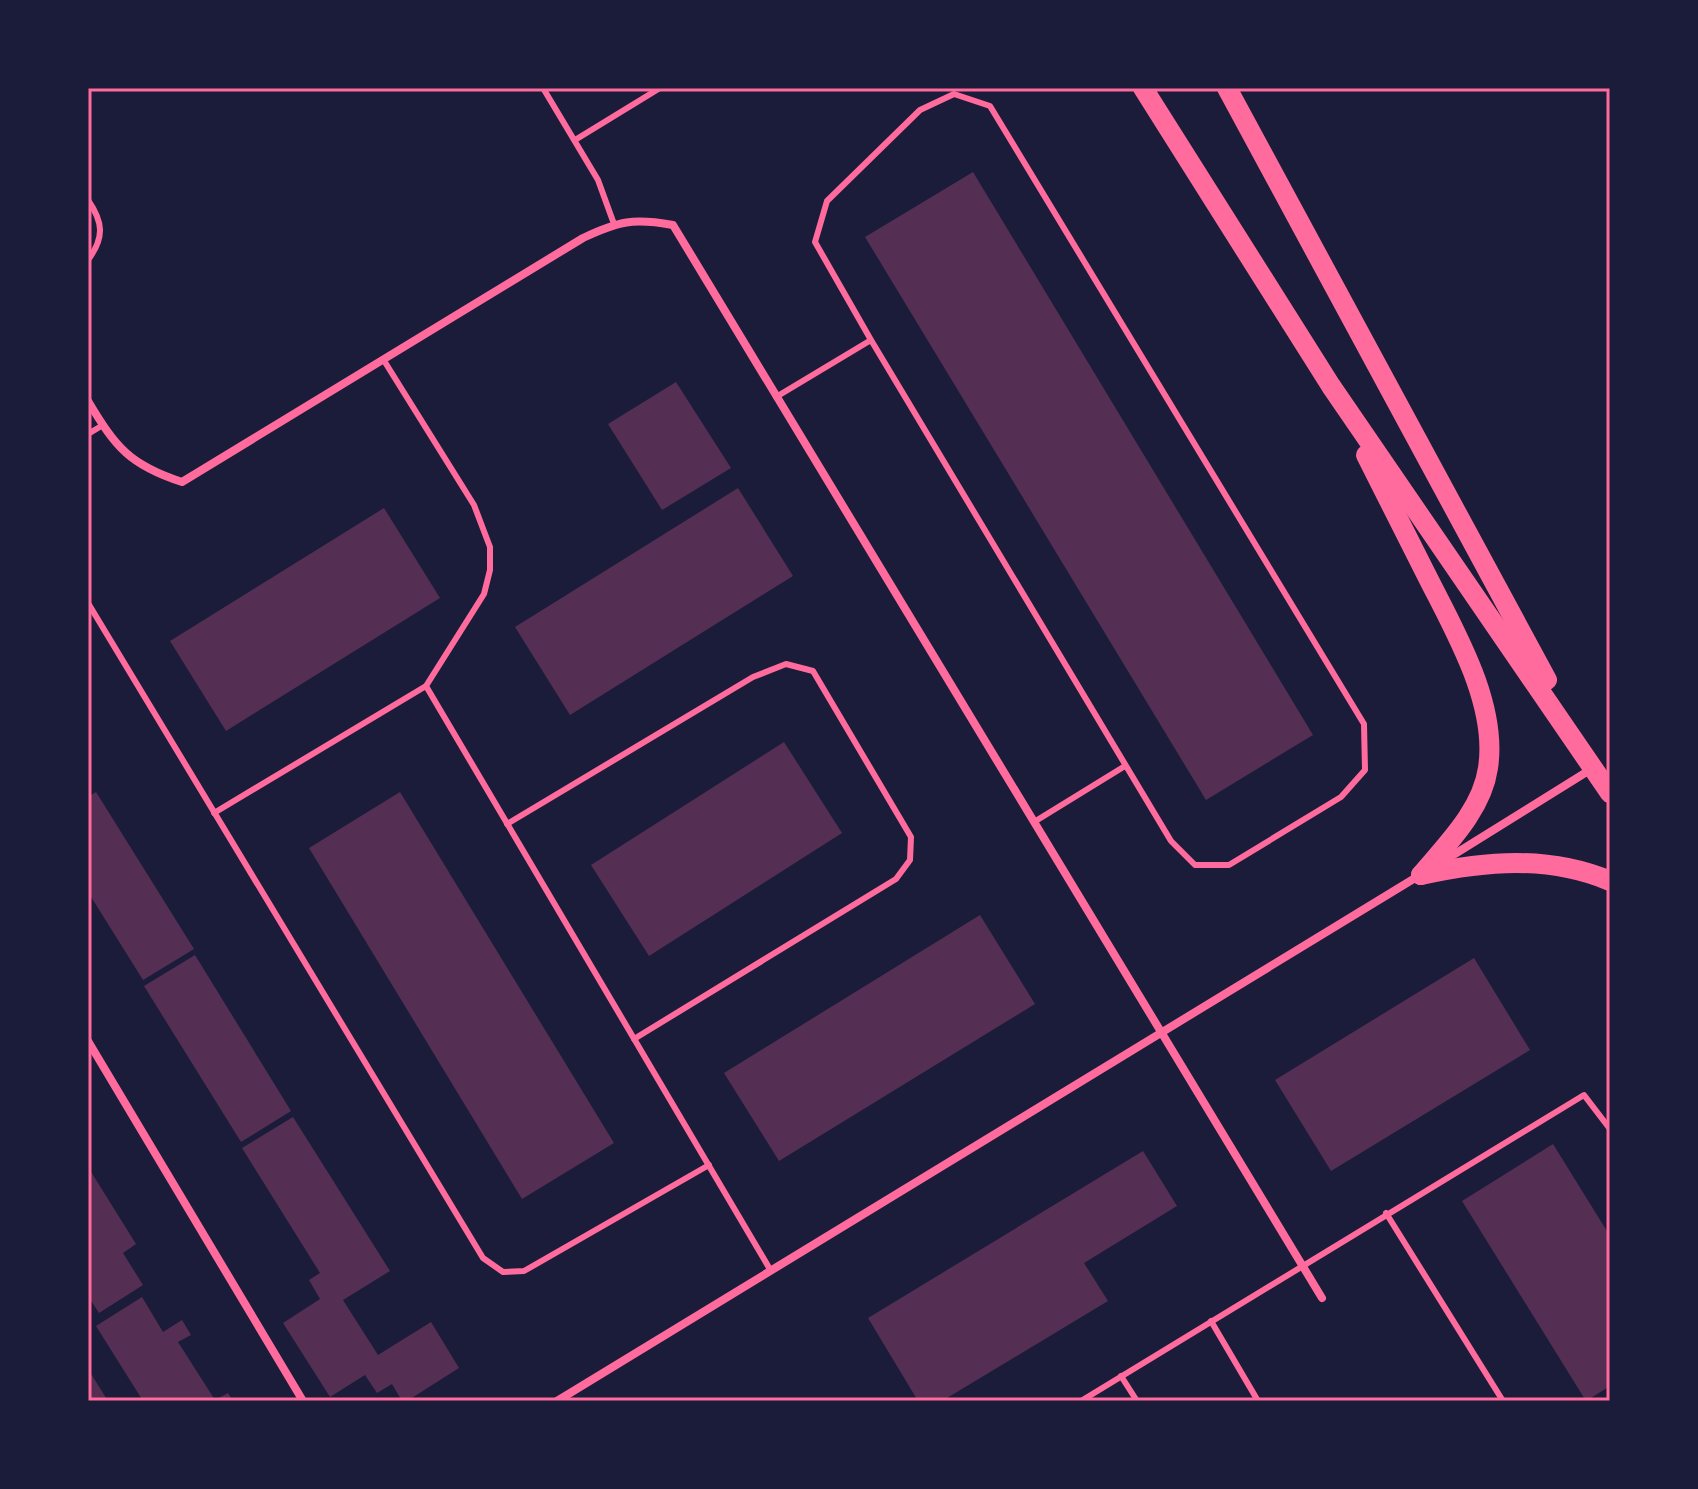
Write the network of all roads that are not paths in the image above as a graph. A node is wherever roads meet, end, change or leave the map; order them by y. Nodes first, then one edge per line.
1 (543, 88) edge
2 (660, 88) edge
3 (1143, 88) edge
4 (1227, 88) edge
5 (575, 140) junction
6 (88, 200) edge
7 (614, 224) junction
8 (88, 260) edge
9 (871, 340) junction
10 (383, 359) junction
11 (1331, 386) junction
12 (776, 397) junction
13 (88, 401) edge
14 (103, 425) junction
15 (88, 434) edge
16 (88, 603) edge
17 (426, 686) junction
18 (1125, 766) junction
19 (1594, 768) junction
20 (1610, 793) edge
21 (214, 813) junction
22 (1034, 822) junction
23 (507, 824) junction
24 (1421, 875) junction
25 (1610, 881) edge
26 (1162, 1034) junction
27 (634, 1039) junction
28 (88, 1041) edge
29 (1610, 1129) edge
30 (709, 1165) junction
31 (1386, 1213) junction
32 (1303, 1265) junction
33 (771, 1271) junction
34 (1322, 1298) dead end
35 (1211, 1321) junction
36 (1121, 1376) junction
37 (303, 1401) edge
38 (557, 1401) edge
39 (1081, 1401) edge
40 (1137, 1401) edge
41 (1258, 1401) edge
42 (1503, 1401) edge

1 - 5 lane
2 - 5 lane
3 - 11 main road
4 - 19 main road
5 - 7 lane
6 - 8 lane
7 - 10 street
7 - 12 street
9 - 12 lane
9 - 18 lane
9 - 18 lane
10 - 14 street
10 - 17 lane
11 - 19 main road
11 - 24 main road
12 - 22 street
13 - 14 street
14 - 15 lane
16 - 21 lane
17 - 21 lane
17 - 23 lane
18 - 22 lane
19 - 20 main road
19 - 24 street
21 - 30 lane
22 - 26 street
23 - 27 lane
23 - 27 lane
24 - 25 main road
24 - 26 street
26 - 32 street
26 - 33 street
27 - 30 lane
28 - 37 street
29 - 31 lane
30 - 33 lane
31 - 32 lane
31 - 42 lane
32 - 34 street
32 - 35 lane
33 - 38 street
35 - 36 lane
35 - 41 lane
36 - 39 lane
36 - 40 lane

